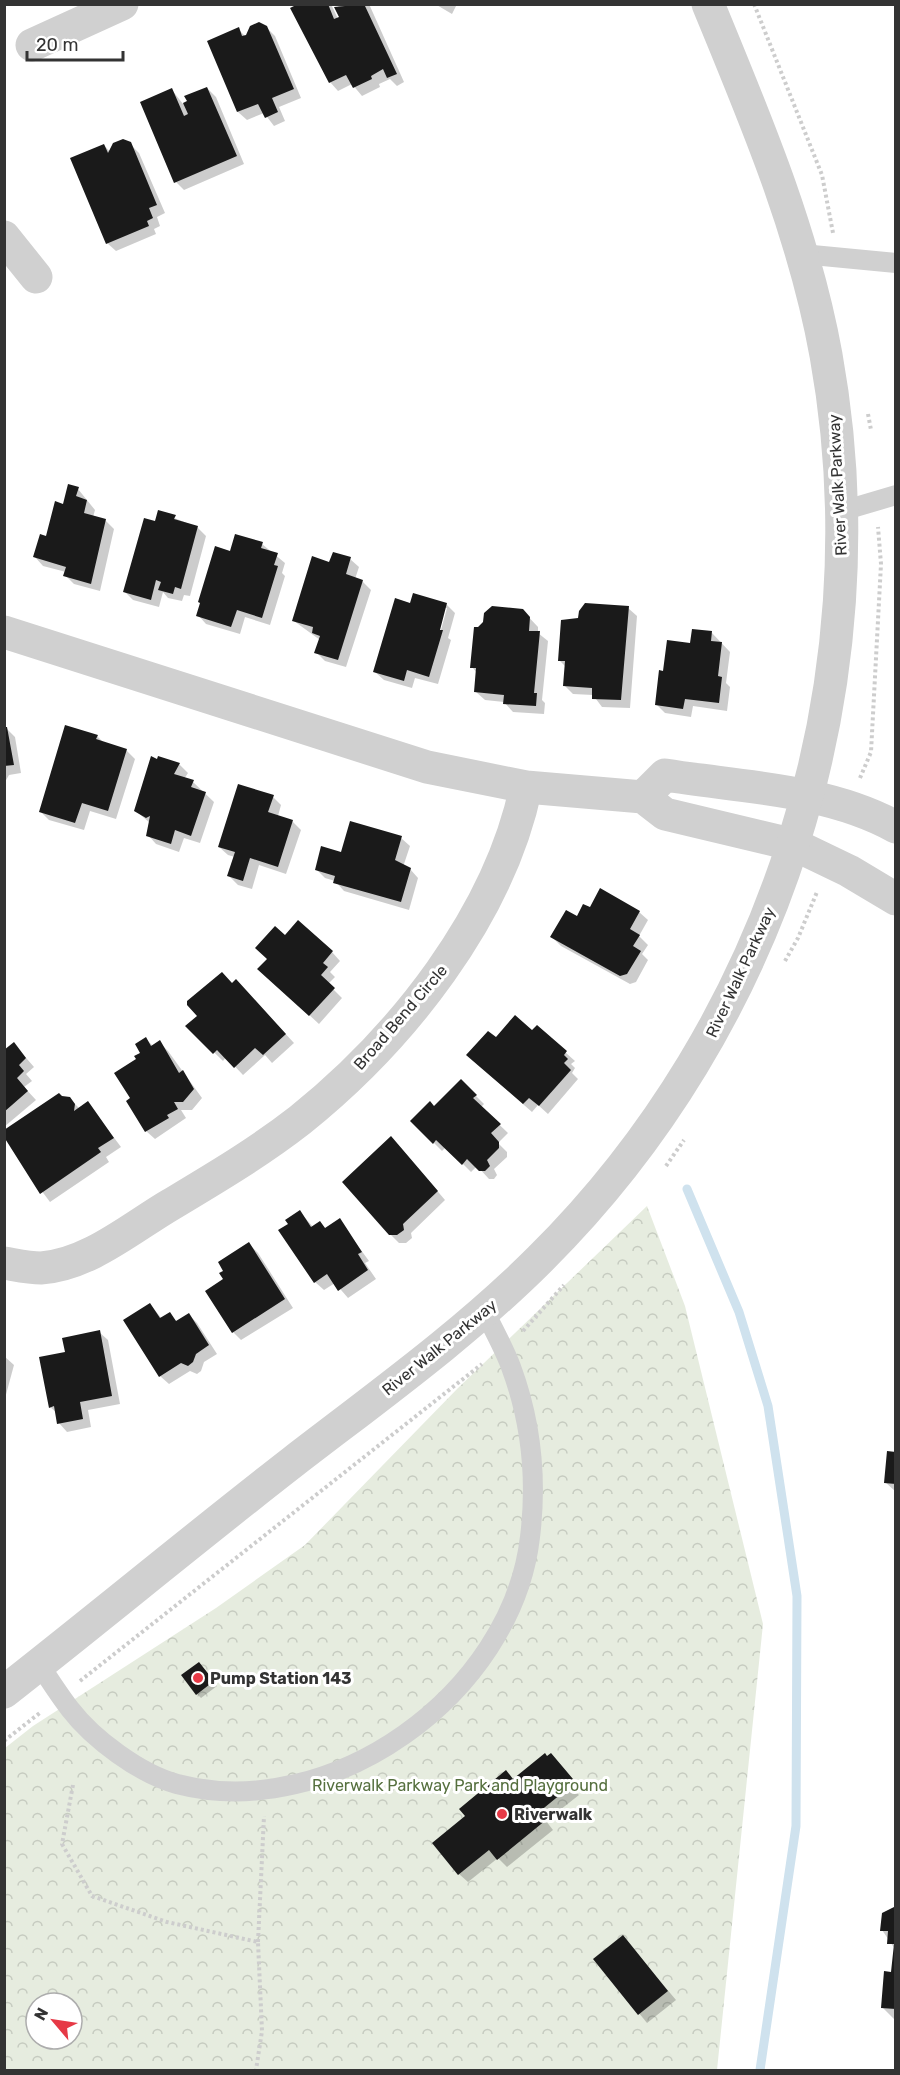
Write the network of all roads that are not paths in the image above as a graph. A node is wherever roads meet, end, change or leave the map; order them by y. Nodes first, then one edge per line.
1 (122, 4) edge
2 (708, 4) edge
3 (32, 45) dead end
4 (4, 237) edge
5 (802, 254) junction
6 (896, 263) edge
7 (36, 277) dead end
8 (896, 495) edge
9 (842, 511) junction
10 (4, 632) edge
11 (526, 787) junction
12 (806, 796) junction
13 (643, 797) junction
14 (896, 827) edge
15 (795, 845) junction
16 (896, 899) edge
17 (4, 1263) edge
18 (484, 1310) junction
19 (39, 1664) junction
20 (4, 1692) edge

1 - 3 street
2 - 5 street, River Walk Parkway
4 - 7 street
5 - 6 lane
5 - 9 street, River Walk Parkway
8 - 9 lane
9 - 12 street, River Walk Parkway
10 - 11 street
11 - 13 street
11 - 17 street, Broad Bend Circle
12 - 13 street
12 - 14 street
12 - 15 street, River Walk Parkway
13 - 15 street
15 - 16 street
15 - 18 street, River Walk Parkway
18 - 19 street, River Walk Parkway
18 - 19 lane
19 - 20 street, River Walk Parkway

